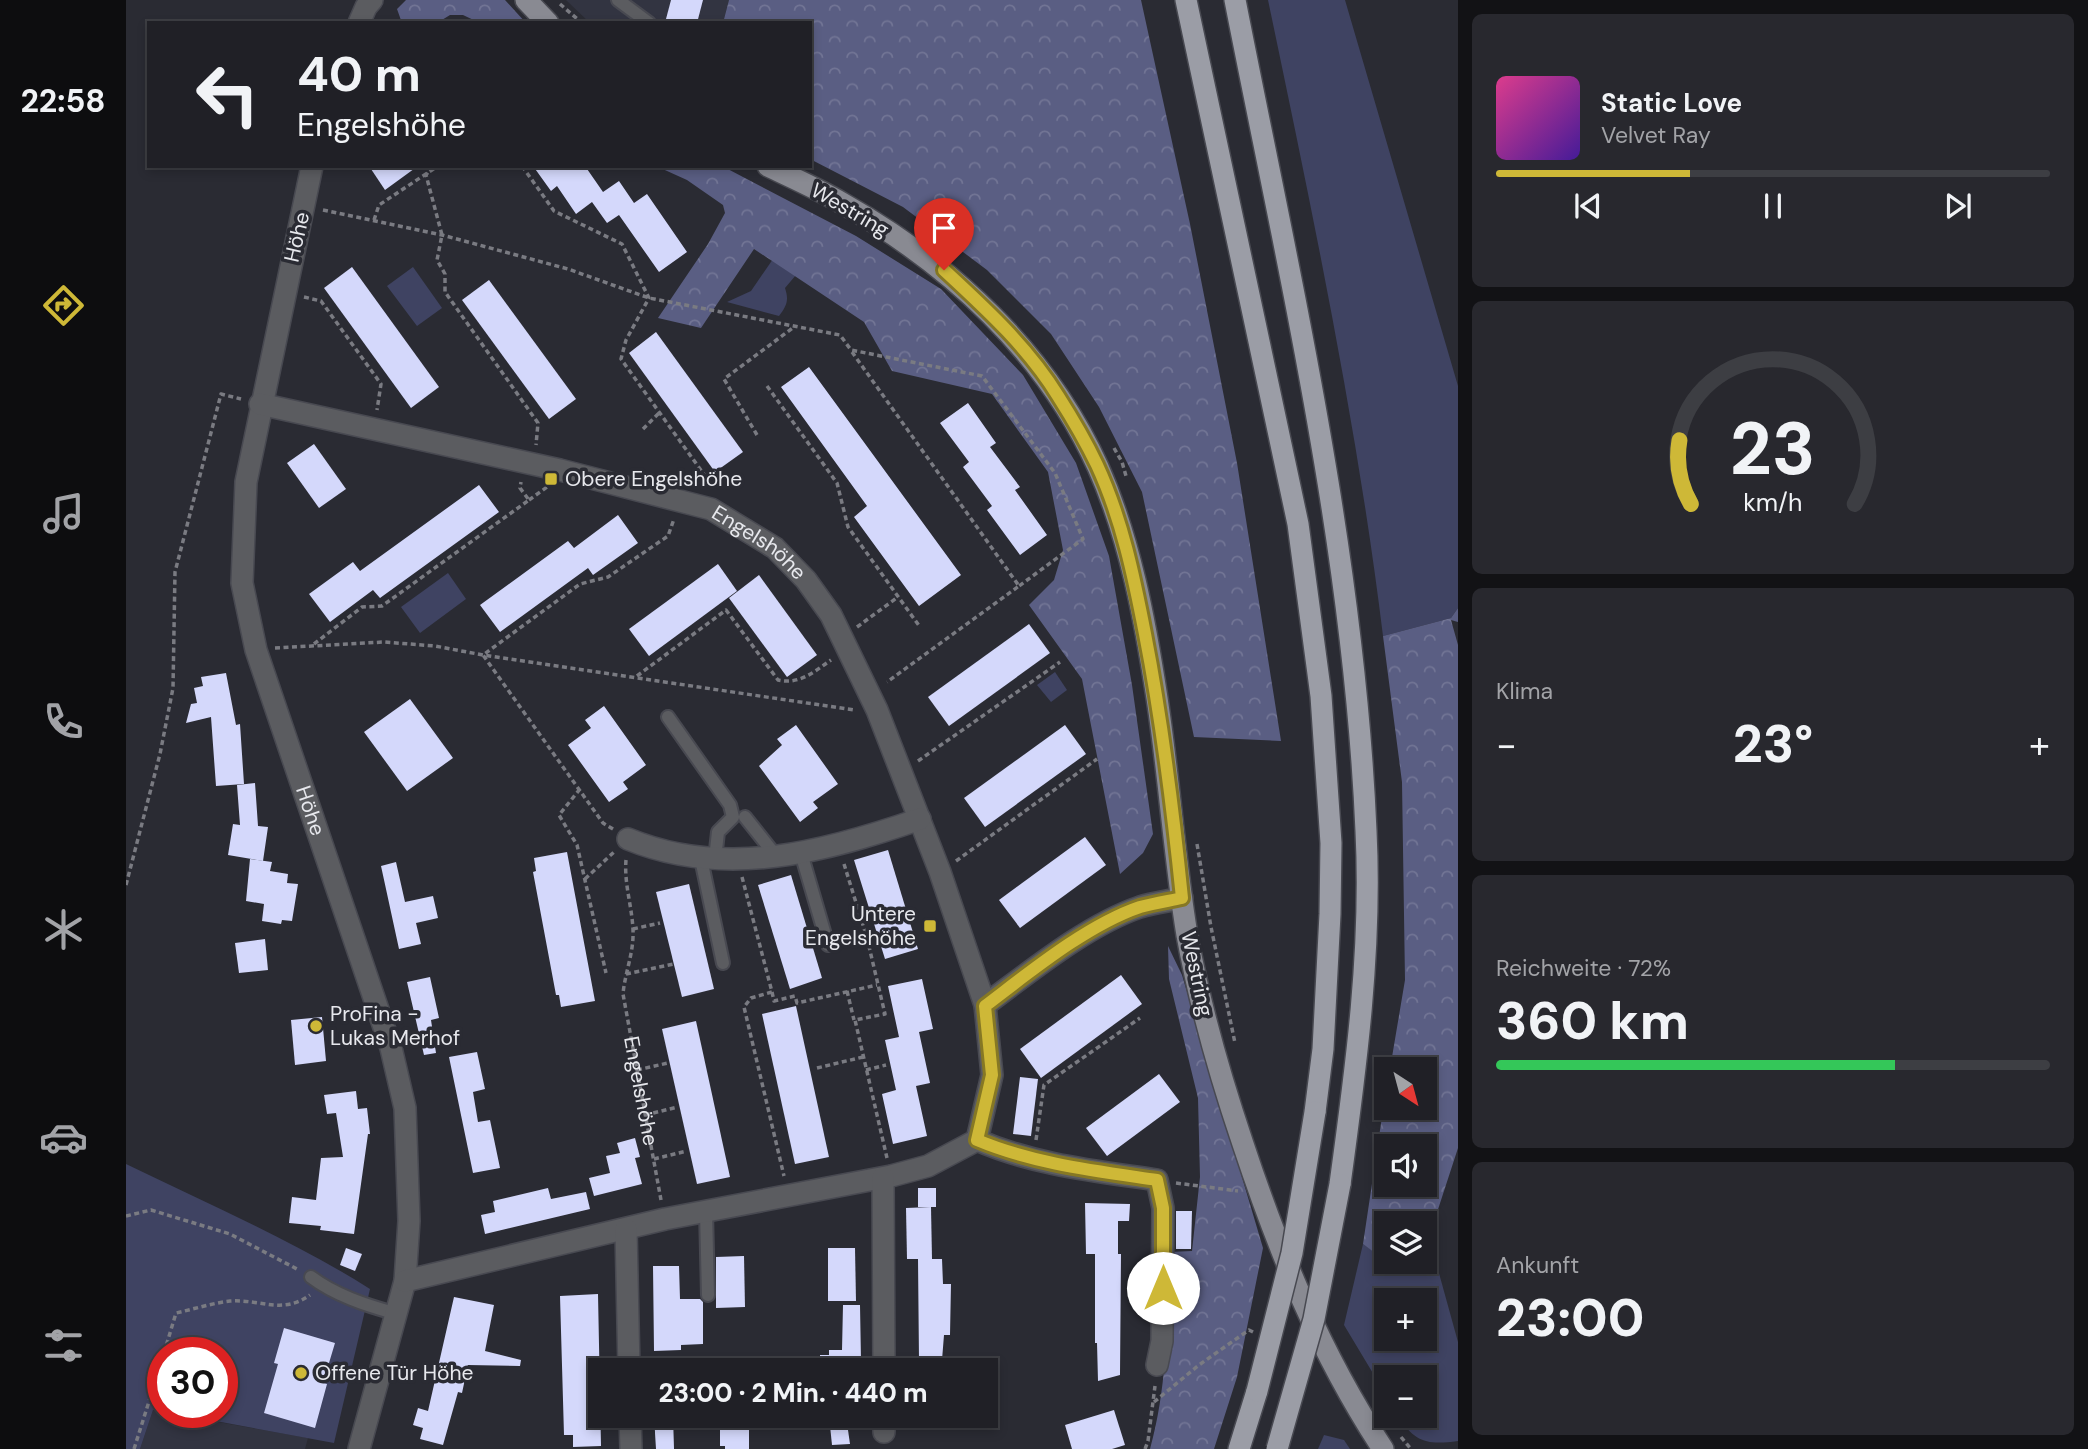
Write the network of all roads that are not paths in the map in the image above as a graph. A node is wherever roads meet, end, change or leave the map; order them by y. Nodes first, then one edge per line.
1 (372, 0) edge
2 (526, 0) edge
3 (618, 0) edge
4 (1186, 0) edge
5 (1235, 0) edge
6 (360, 21) edge
7 (546, 21) edge
8 (646, 21) edge
9 (312, 168) edge
10 (772, 168) edge
11 (260, 404) junction
12 (668, 717) dead end
13 (744, 817) dead end
14 (920, 819) junction
15 (628, 839) road end
16 (801, 853) junction
17 (776, 856) junction
18 (708, 859) junction
19 (1182, 898) junction
20 (828, 945) dead end
21 (723, 963) dead end
22 (985, 1006) junction
23 (977, 1140) junction
24 (887, 1177) junction
25 (706, 1211) junction
26 (626, 1229) junction
27 (311, 1277) road end
28 (405, 1281) junction
29 (708, 1295) dead end
30 (394, 1313) junction
31 (629, 1358) edge
32 (884, 1358) edge
33 (1157, 1365) road end
34 (631, 1428) edge
35 (359, 1449) edge
36 (631, 1449) edge
37 (1239, 1449) edge
38 (1277, 1449) edge
39 (1382, 1449) edge

1 - 6 street
2 - 7 main road
3 - 8 lane
4 - 37 highway, bridge
5 - 38 highway, bridge
9 - 11 street, Höhe
10 - 19 main road, Westring
11 - 14 street, Engelshöhe
11 - 28 street, Höhe
12 - 18 lane
13 - 17 lane
14 - 16 street
14 - 22 street, Engelshöhe
15 - 18 street
16 - 17 street
16 - 20 lane
17 - 18 street
18 - 21 lane
19 - 22 street
19 - 39 main road, Westring
22 - 23 street, Engelshöhe
23 - 24 street
23 - 33 street
24 - 25 street
24 - 32 street
25 - 26 street
25 - 29 lane
26 - 28 street
26 - 31 street
27 - 30 lane
28 - 30 street, Höhe
30 - 35 street, Höhe
34 - 36 street

